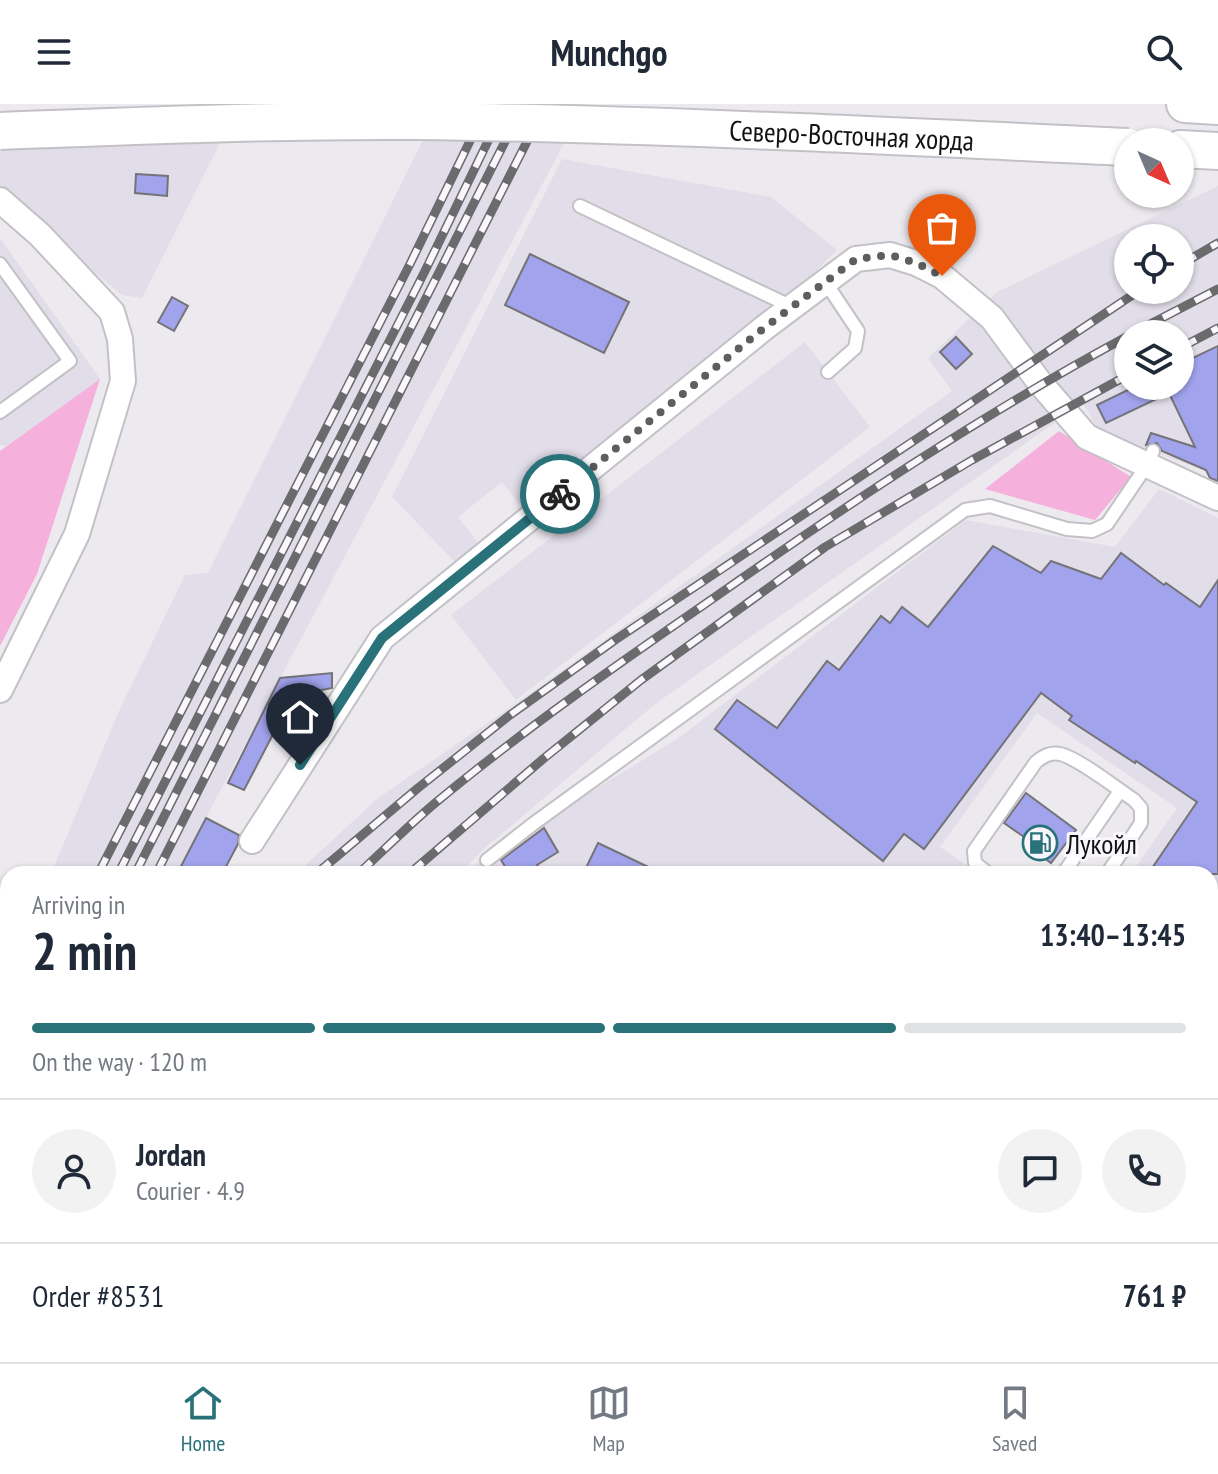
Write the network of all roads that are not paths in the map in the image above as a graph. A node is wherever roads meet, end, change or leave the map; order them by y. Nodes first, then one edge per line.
1 (1185, 104) edge
2 (1218, 106) edge
3 (0, 131) edge
4 (1114, 146) edge
5 (1194, 150) edge
6 (1218, 151) edge
7 (0, 200) edge
8 (580, 206) dead end
9 (0, 264) edge
10 (824, 280) junction
11 (792, 307) junction
12 (828, 372) dead end
13 (0, 412) edge
14 (1150, 458) junction
15 (1218, 498) edge
16 (0, 690) edge
17 (1120, 791) junction
18 (252, 841) dead end
19 (487, 860) dead end
20 (979, 866) edge
21 (1068, 866) edge
22 (1112, 866) edge

1 - 2 main road
3 - 4 main road, Северо-Восточная хорда, bridge
5 - 6 main road
7 - 16 street
8 - 11 lane
9 - 13 lane
10 - 11 street
10 - 12 lane
10 - 14 street
11 - 18 street
14 - 15 street
14 - 19 lane
17 - 20 lane
17 - 21 lane
17 - 22 lane

